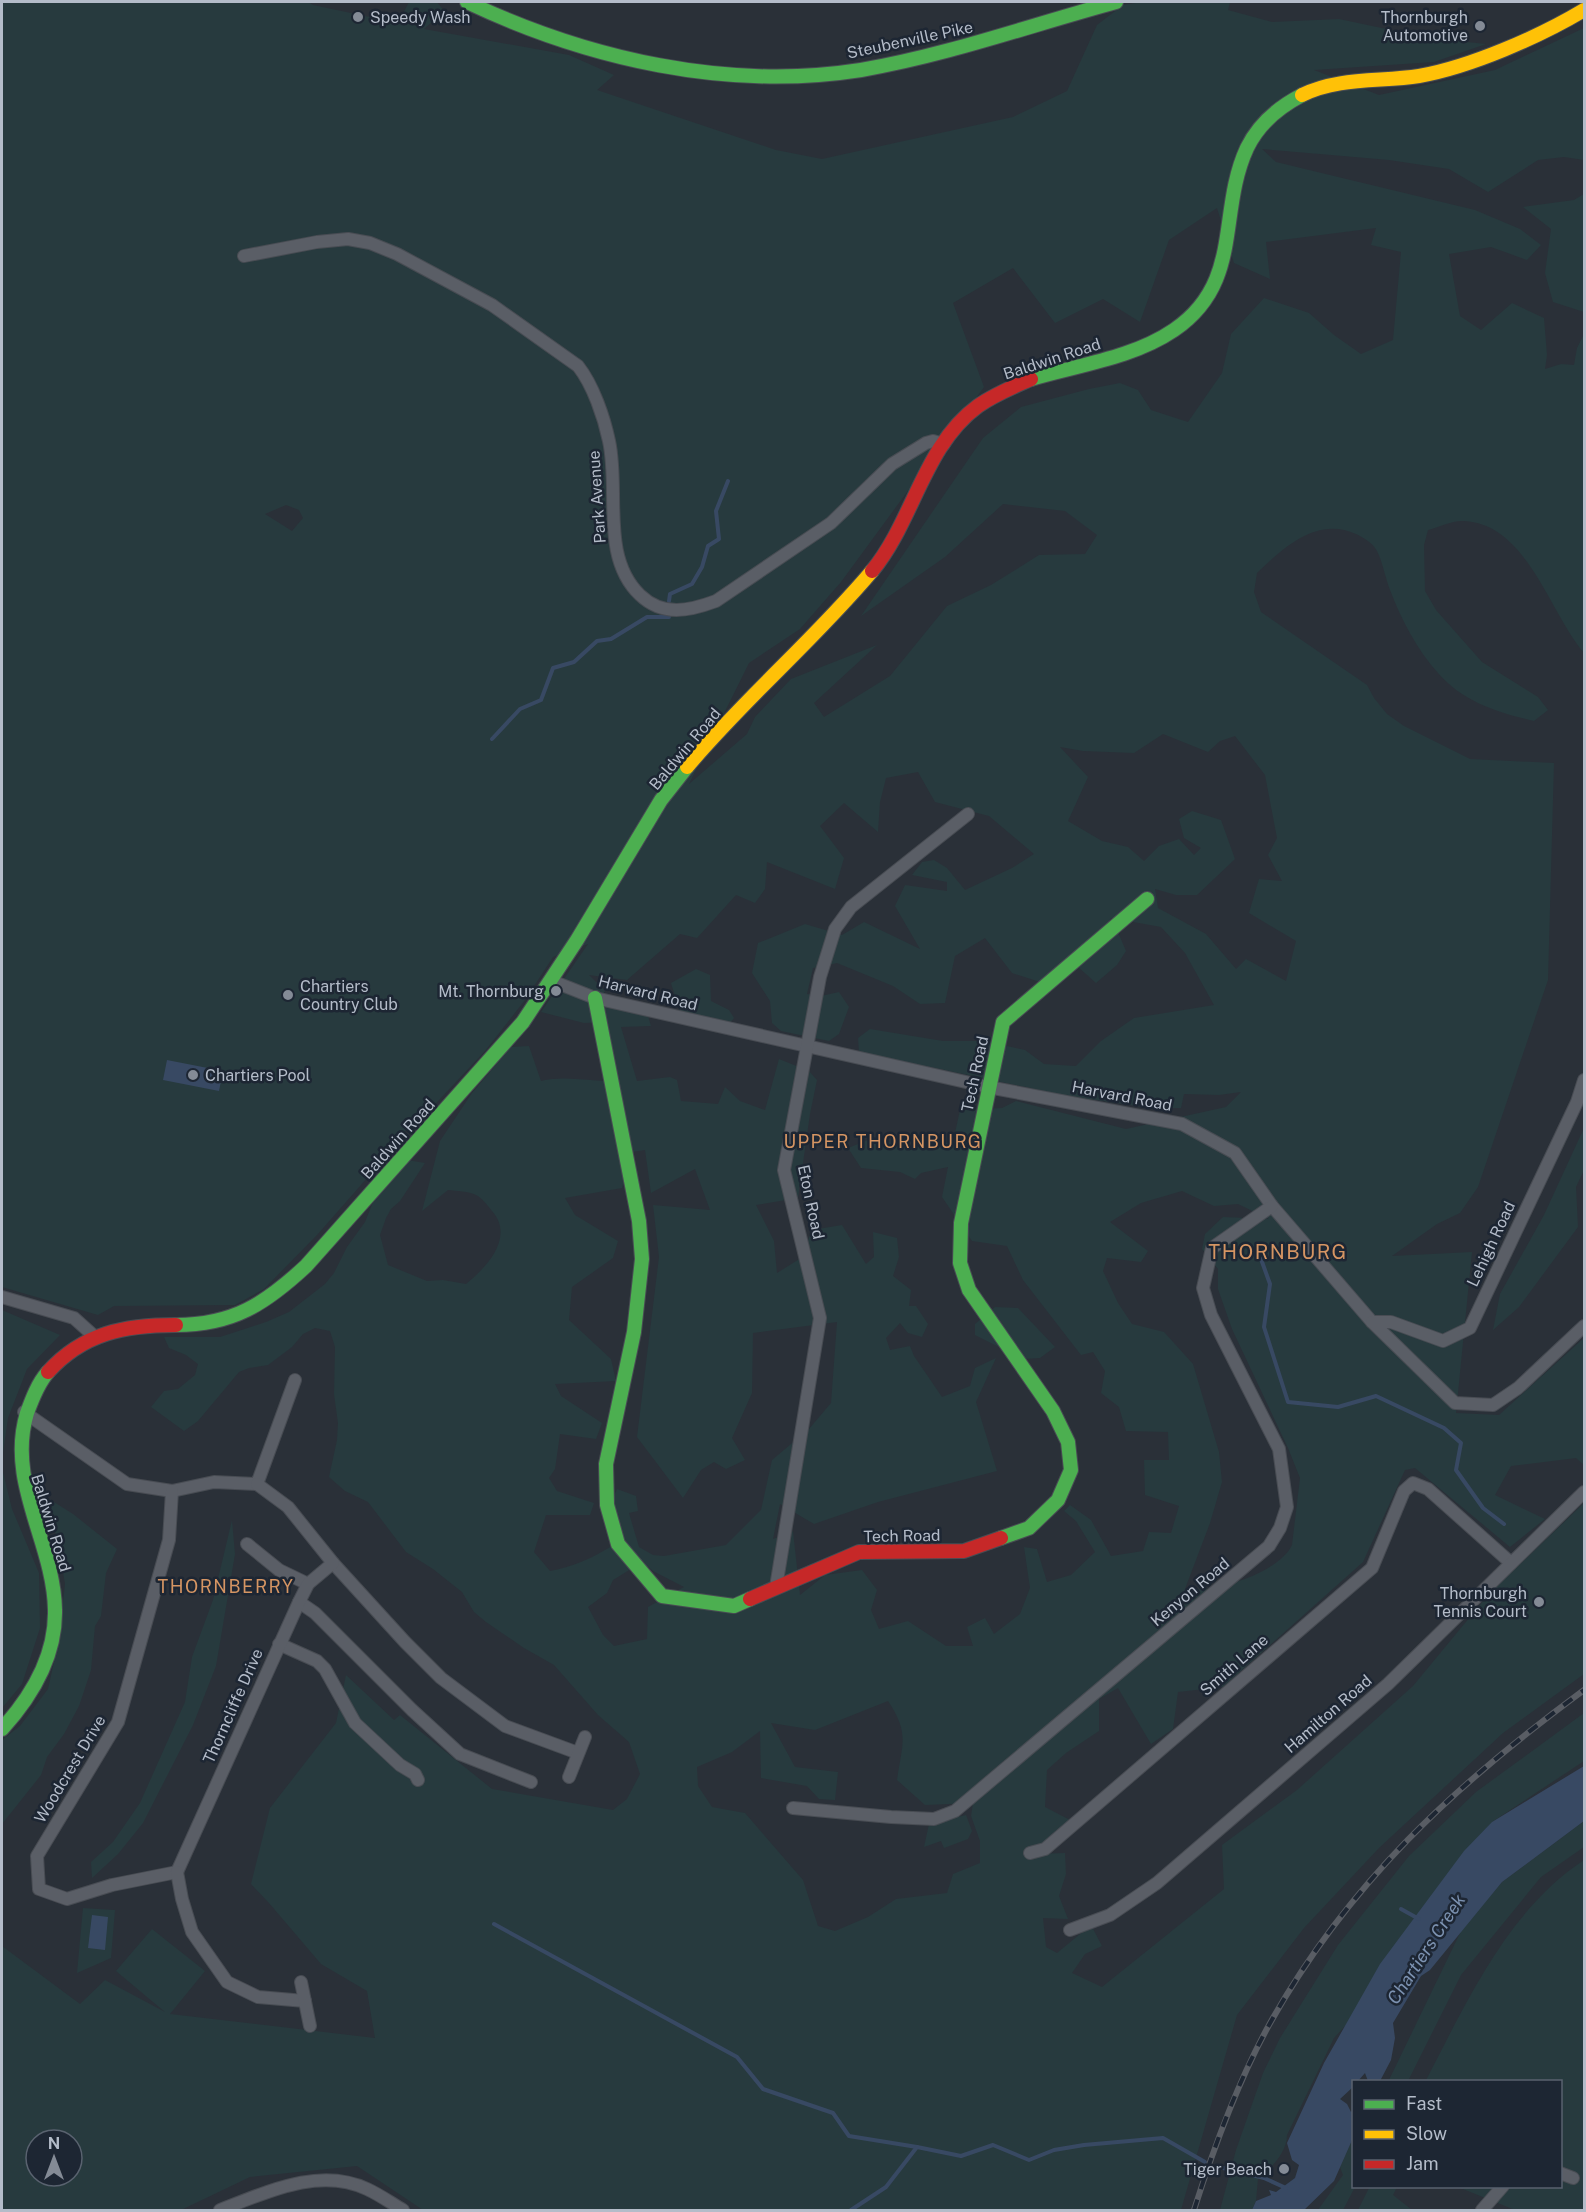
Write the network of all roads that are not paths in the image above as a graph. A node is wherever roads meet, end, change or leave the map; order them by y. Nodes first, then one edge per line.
1 (467, 2) edge
2 (1116, 2) edge
3 (1576, 2) edge
4 (1584, 2) edge
5 (1584, 10) edge
6 (244, 256) dead end
7 (944, 444) junction
8 (968, 814) dead end
9 (1147, 899) dead end
10 (552, 981) junction
11 (595, 998) junction
12 (806, 1046) junction
13 (1584, 1080) edge
14 (988, 1088) junction
15 (1272, 1206) junction
16 (2, 1297) edge
17 (1372, 1322) junction
18 (1584, 1326) edge
19 (94, 1336) junction
20 (295, 1380) dead end
21 (24, 1412) junction
22 (257, 1484) junction
23 (172, 1491) junction
24 (1584, 1492) edge
25 (247, 1544) dead end
26 (333, 1563) junction
27 (1511, 1563) junction
28 (309, 1584) junction
29 (776, 1587) junction
30 (299, 1602) junction
31 (279, 1644) junction
32 (2, 1729) edge
33 (585, 1737) dead end
34 (579, 1753) junction
35 (569, 1777) dead end
36 (418, 1780) dead end
37 (531, 1782) dead end
38 (793, 1808) dead end
39 (1030, 1853) dead end
40 (177, 1872) junction
41 (1070, 1930) dead end
42 (301, 1982) dead end
43 (305, 2001) junction
44 (310, 2026) dead end
45 (1562, 2174) edge
46 (1574, 2178) dead end
47 (1502, 2188) edge
48 (220, 2211) edge
49 (403, 2211) edge
50 (1482, 2211) edge

1 - 2 street, Steubenville Pike
3 - 4 street
5 - 7 street, Baldwin Road
6 - 7 street, Park Avenue
7 - 10 street, Baldwin Road
8 - 12 street, Eton Road
9 - 14 street, Tech Road
10 - 11 street, Harvard Road
10 - 19 street, Baldwin Road
11 - 12 street, Harvard Road
11 - 29 street, Tech Road
12 - 14 street, Harvard Road
12 - 29 street, Eton Road
13 - 17 street, Lehigh Road
14 - 15 street, Harvard Road
14 - 29 street, Tech Road
15 - 17 street, Harvard Road
15 - 38 street, Kenyon Road
16 - 19 street
17 - 18 street, Harvard Road
19 - 21 street, Baldwin Road
20 - 22 street
21 - 23 street
21 - 32 street, Baldwin Road
22 - 23 street
22 - 26 street
23 - 40 street, Woodcrest Drive
24 - 27 street, Hamilton Road
25 - 28 street
26 - 28 street, Thorncliffe Drive
26 - 34 street
27 - 39 street, Smith Lane
27 - 41 street, Hamilton Road
28 - 30 street, Thorncliffe Drive
30 - 31 street, Thorncliffe Drive
30 - 37 street
31 - 36 street
31 - 40 street, Thorncliffe Drive
33 - 34 street
34 - 35 street
40 - 43 street
42 - 43 street
43 - 44 street
45 - 46 street
47 - 50 street
48 - 49 street

